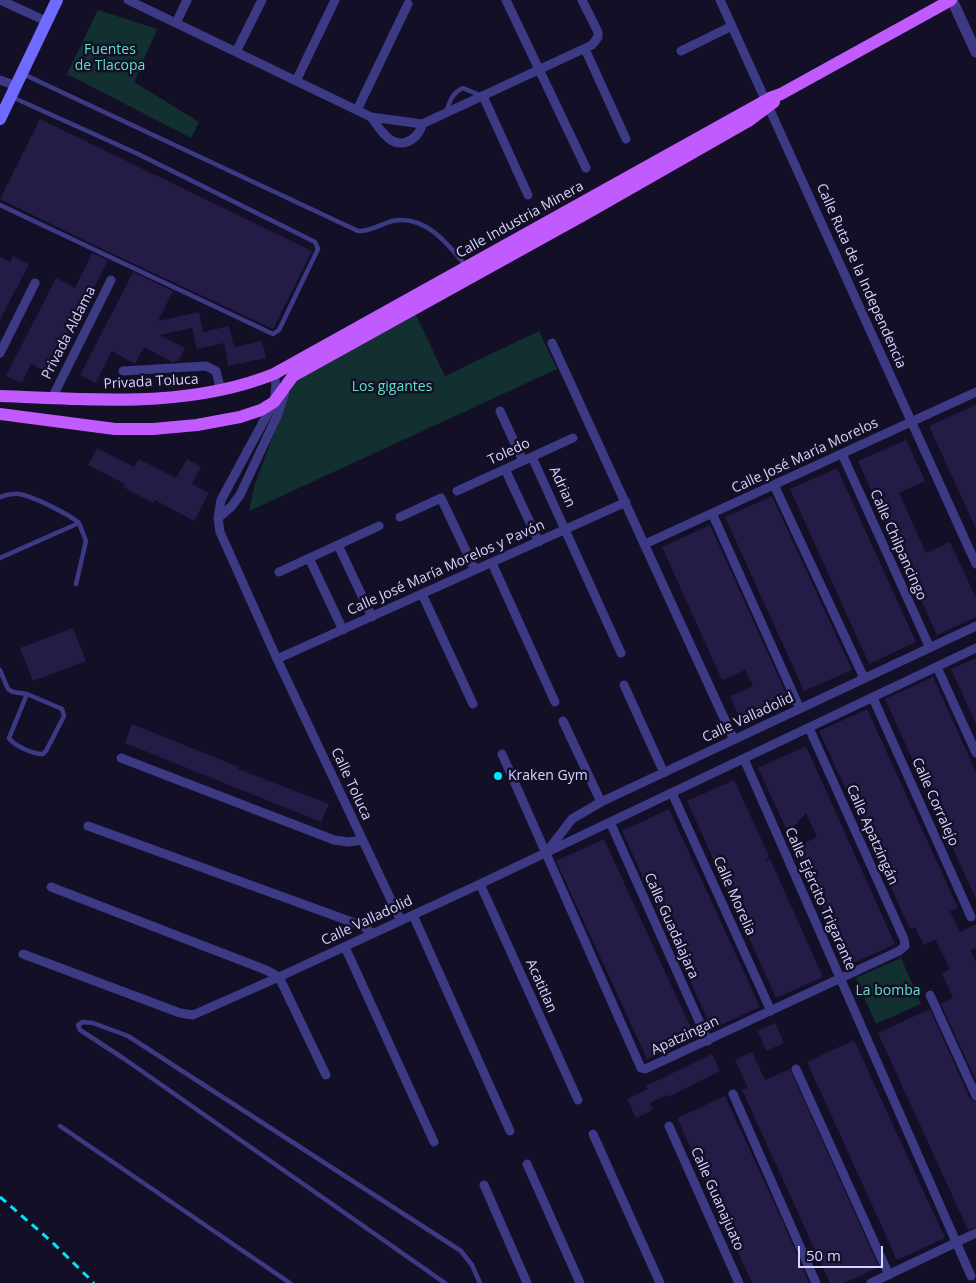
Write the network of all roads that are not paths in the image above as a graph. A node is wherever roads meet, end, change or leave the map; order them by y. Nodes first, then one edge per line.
1 (0, 0) edge
2 (56, 0) edge
3 (128, 0) edge
4 (187, 0) edge
5 (262, 0) edge
6 (335, 0) edge
7 (506, 0) edge
8 (582, 0) edge
9 (720, 0) edge
10 (951, 0) edge
11 (408, 4) dead end
12 (46, 22) junction
13 (176, 23) junction
14 (732, 26) junction
15 (585, 49) junction
16 (681, 51) dead end
17 (976, 51) edge
18 (236, 52) junction
19 (539, 70) junction
20 (22, 74) junction
21 (0, 80) edge
22 (296, 81) junction
23 (13, 91) junction
24 (483, 96) junction
25 (768, 104) junction
26 (357, 110) junction
27 (446, 113) junction
28 (371, 117) junction
29 (0, 119) edge
30 (422, 124) junction
31 (626, 139) dead end
32 (586, 168) dead end
33 (528, 195) dead end
34 (0, 205) edge
35 (466, 267) junction
36 (111, 280) dead end
37 (35, 283) dead end
38 (552, 343) dead end
39 (0, 353) edge
40 (123, 371) dead end
41 (279, 372) junction
42 (286, 388) junction
43 (221, 391) junction
44 (976, 392) edge
45 (0, 396) edge
46 (52, 398) junction
47 (274, 402) junction
48 (500, 411) dead end
49 (0, 414) edge
50 (912, 422) junction
51 (573, 438) dead end
52 (842, 454) junction
53 (532, 457) junction
54 (523, 461) junction
55 (505, 469) junction
56 (774, 485) junction
57 (458, 491) dead end
58 (0, 497) edge
59 (626, 502) junction
60 (712, 514) junction
61 (400, 517) dead end
62 (218, 518) junction
63 (79, 523) junction
64 (379, 526) dead end
65 (566, 530) junction
66 (539, 542) junction
67 (645, 544) junction
68 (338, 545) junction
69 (0, 558) edge
70 (308, 558) junction
71 (492, 563) junction
72 (976, 564) edge
73 (475, 570) junction
74 (279, 572) dead end
75 (76, 584) dead end
76 (422, 594) junction
77 (372, 617) junction
78 (976, 626) edge
79 (342, 630) junction
80 (930, 648) junction
81 (976, 648) edge
82 (621, 654) dead end
83 (277, 659) junction
84 (937, 667) junction
85 (0, 670) edge
86 (864, 678) junction
87 (624, 685) dead end
88 (27, 694) junction
89 (873, 698) junction
90 (555, 702) dead end
91 (473, 704) dead end
92 (800, 709) junction
93 (563, 721) dead end
94 (809, 728) junction
95 (734, 740) junction
96 (976, 752) edge
97 (502, 754) dead end
98 (121, 758) dead end
99 (744, 759) junction
100 (664, 773) junction
101 (672, 793) junction
102 (601, 802) junction
103 (610, 822) junction
104 (88, 826) dead end
105 (362, 840) junction
106 (546, 852) junction
107 (480, 884) junction
108 (51, 887) dead end
109 (413, 915) junction
110 (971, 917) dead end
111 (400, 921) junction
112 (372, 934) junction
113 (345, 947) junction
114 (899, 951) joint
115 (23, 954) dead end
116 (279, 977) junction
117 (840, 980) junction
118 (930, 995) dead end
119 (771, 1011) junction
120 (708, 1041) junction
121 (796, 1069) dead end
122 (326, 1075) dead end
123 (733, 1094) dead end
124 (976, 1096) edge
125 (578, 1100) dead end
126 (60, 1126) dead end
127 (669, 1126) dead end
128 (510, 1131) dead end
129 (593, 1134) dead end
130 (434, 1142) dead end
131 (527, 1164) dead end
132 (484, 1185) dead end
133 (976, 1233) edge
134 (957, 1242) junction
135 (889, 1274) junction
136 (971, 1276) dead end
137 (290, 1283) edge
138 (445, 1283) edge
139 (480, 1283) edge
140 (528, 1283) edge
141 (580, 1283) edge
142 (660, 1283) edge
143 (739, 1283) edge
144 (816, 1283) edge
145 (871, 1283) edge

1 - 12 street
2 - 12 main road
3 - 13 street
4 - 13 street
5 - 18 street
6 - 22 street
7 - 19 street
8 - 15 street
9 - 14 street, Calle Ruta de la Independencia
10 - 17 street
10 - 25 main road, Calle Industria Minera
11 - 26 street
12 - 20 main road
13 - 18 street
14 - 16 street
14 - 25 street, Calle Ruta de la Independencia
15 - 19 street
15 - 31 street
18 - 22 street
19 - 24 street
19 - 32 street
20 - 23 main road
20 - 35 lane
21 - 23 street
22 - 26 street
23 - 29 main road
23 - 34 lane
24 - 27 street
24 - 27 lane
24 - 33 street
25 - 35 main road, Calle Industria Minera
25 - 42 main road, Calle Industria Minera
25 - 50 street, Calle Ruta de la Independencia
26 - 28 street
27 - 30 street
28 - 30 street
28 - 30 street
35 - 41 main road, Calle Industria Minera
36 - 46 street, Privada Aldama
37 - 39 street
38 - 59 street
40 - 43 street
41 - 42 street
41 - 43 main road, Privada Toluca
41 - 47 street
42 - 47 main road
42 - 62 street
43 - 46 main road, Privada Toluca
44 - 50 street, Calle José María Morelos
45 - 46 main road, Privada Toluca
47 - 49 main road
47 - 62 street
48 - 54 street
50 - 52 street, Calle José María Morelos
50 - 72 street, Calle Ruta de la Independencia
51 - 53 street, Toledo
52 - 56 street, Calle José María Morelos
52 - 80 street, Calle Chilpancingo
53 - 54 street, Toledo
53 - 65 street, Adrian
54 - 55 street, Toledo
55 - 57 street, Toledo
55 - 66 street
56 - 60 street, Calle José María Morelos
56 - 86 street
58 - 63 lane
59 - 65 street, Calle José María Morelos y Pavón
59 - 67 street
60 - 67 street, Calle José María Morelos
60 - 92 street
61 - 73 street
62 - 83 street
63 - 69 lane
63 - 75 lane
64 - 68 street
65 - 66 street, Calle José María Morelos y Pavón
65 - 82 street, Adrian
66 - 71 street, Calle José María Morelos y Pavón
67 - 95 street
68 - 70 street
68 - 77 street
70 - 74 street
70 - 79 street
71 - 73 street, Calle José María Morelos y Pavón
71 - 90 street
73 - 76 street, Calle José María Morelos y Pavón
76 - 77 street, Calle José María Morelos y Pavón
76 - 91 street
77 - 79 street, Calle José María Morelos y Pavón
78 - 80 street, Calle Valladolid
79 - 83 street, Calle José María Morelos y Pavón
80 - 86 street, Calle Valladolid
81 - 84 street, Calle Valladolid
83 - 105 street, Calle Toluca
84 - 89 street, Calle Valladolid
84 - 96 street
85 - 88 lane
86 - 92 street, Calle Valladolid
87 - 100 street
88 - 88 lane
89 - 94 street, Calle Valladolid
89 - 110 street, Calle Corralejo
92 - 95 street, Calle Valladolid
93 - 102 street
94 - 99 street, Calle Valladolid
94 - 114 street, Calle Apatzingán
95 - 100 street, Calle Valladolid
97 - 106 street
98 - 105 street
99 - 101 street, Calle Valladolid
99 - 117 street, Calle Ejército Trigarante
100 - 102 street, Calle Valladolid
101 - 103 street, Calle Valladolid
101 - 119 street, Calle Morelia
102 - 106 street, Calle Valladolid
103 - 106 street, Calle Valladolid
103 - 120 street, Calle Guadalajara
104 - 112 street
105 - 111 street, Calle Toluca
106 - 107 street, Calle Valladolid
106 - 120 street, Apatzingan
107 - 109 street, Calle Valladolid
107 - 125 street, Acatitlan
108 - 116 street
109 - 111 street, Calle Valladolid
109 - 128 street
111 - 112 street, Calle Valladolid
112 - 113 street, Calle Valladolid
113 - 116 street, Calle Valladolid
113 - 130 street
114 - 117 street, Apatzingan
115 - 116 street, Calle Valladolid
116 - 122 street
117 - 119 street, Apatzingan
117 - 134 street, Calle Ejército Trigarante
118 - 124 street
119 - 120 street, Apatzingan
121 - 135 street
123 - 144 street
126 - 137 lane
127 - 143 street, Calle Guanajuato
129 - 142 street
131 - 141 street
132 - 140 street
133 - 134 street
134 - 135 street
134 - 136 street, Calle Ejército Trigarante
135 - 145 street
138 - 139 lane

